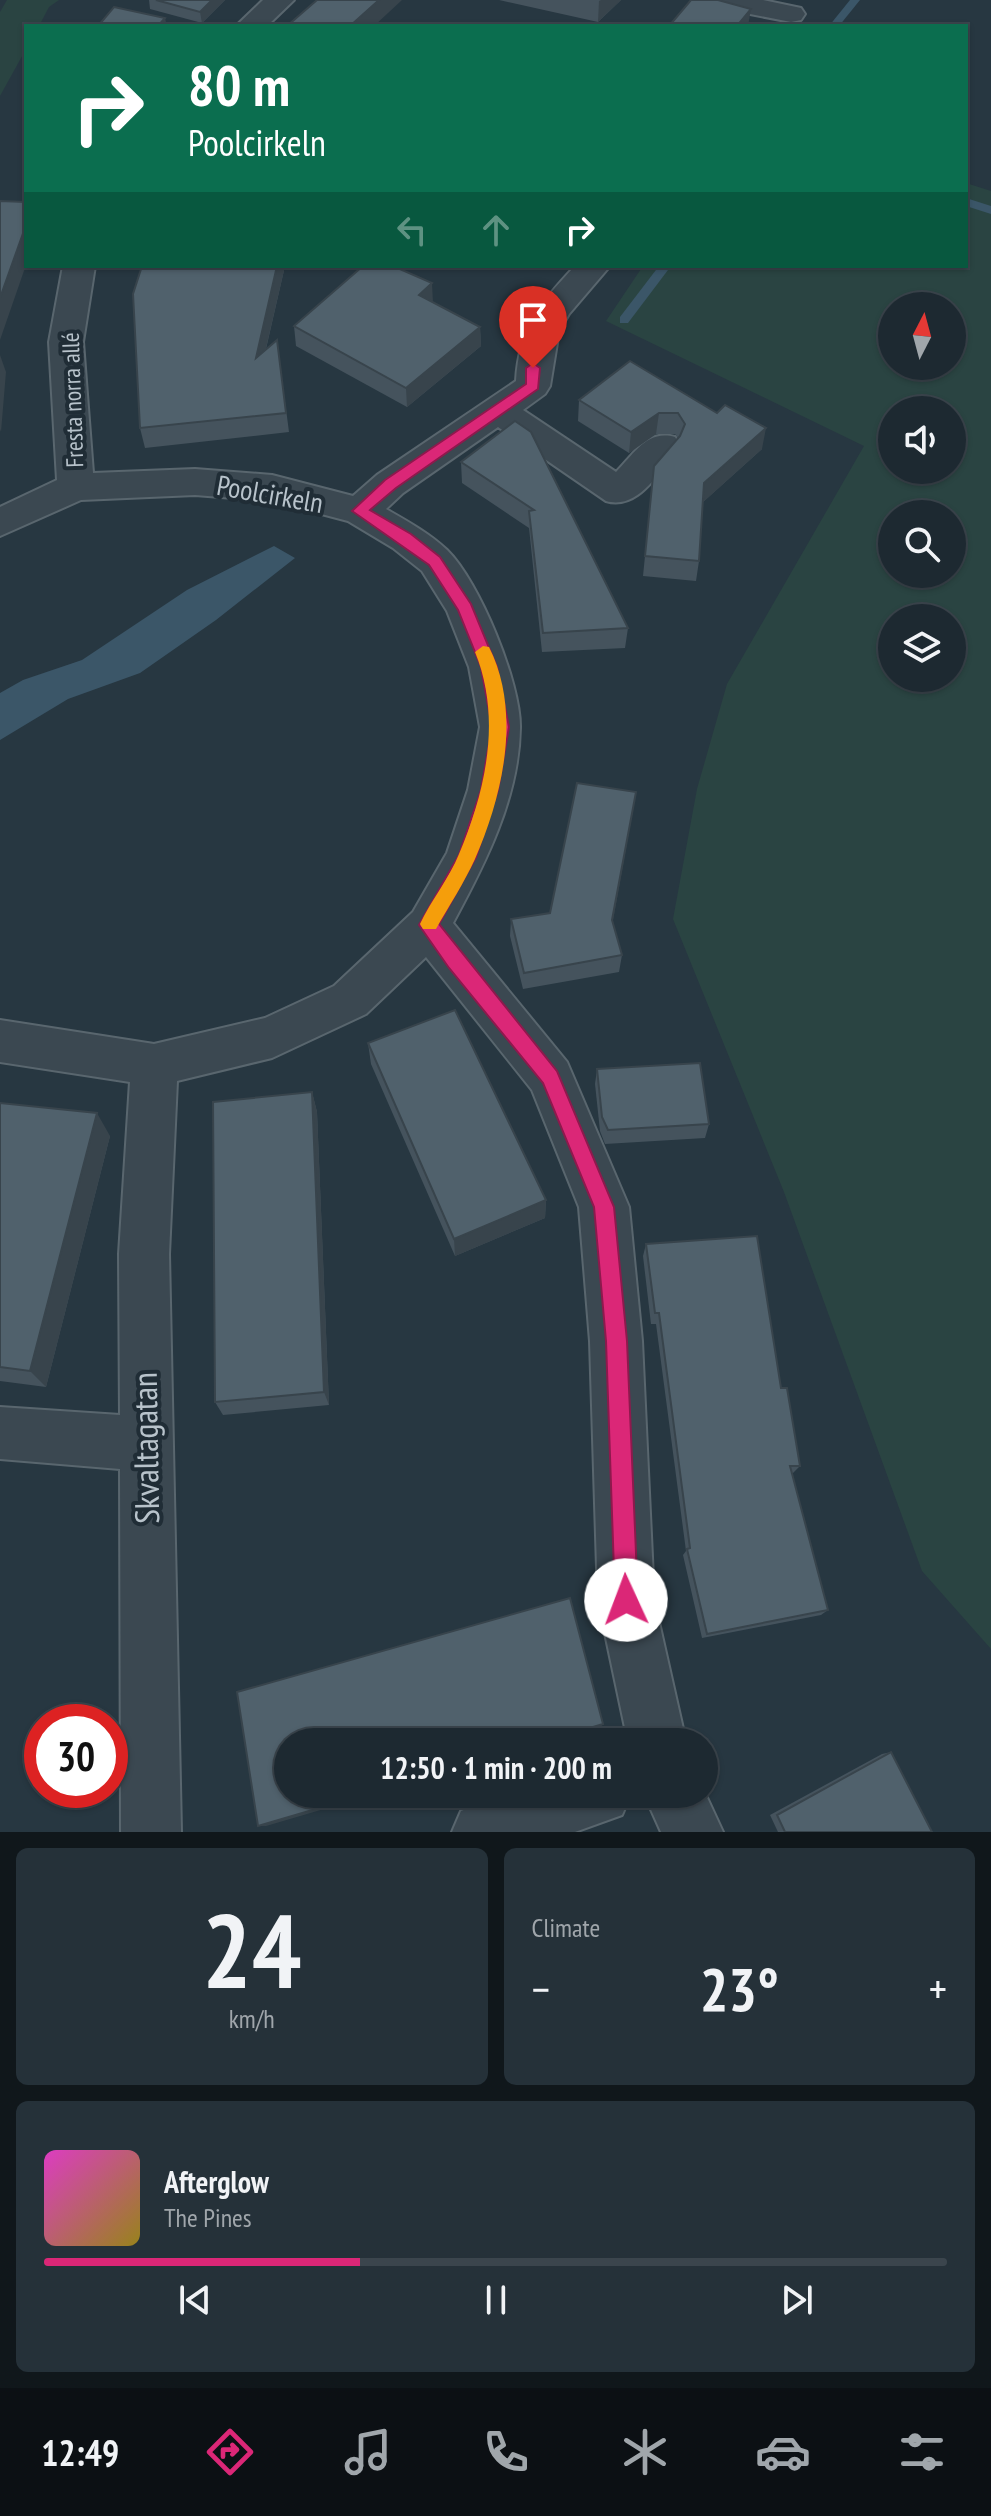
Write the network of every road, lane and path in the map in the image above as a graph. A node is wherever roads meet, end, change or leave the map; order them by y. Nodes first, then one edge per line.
1 (280, 0) edge
2 (719, 0) edge
3 (792, 13) edge
4 (252, 24) edge
5 (79, 268) edge
6 (592, 268) edge
7 (497, 410) junction
8 (662, 446) dead end
9 (76, 487) junction
10 (360, 511) junction
11 (0, 523) edge
12 (429, 925) junction
13 (0, 1041) edge
14 (154, 1065) junction
15 (0, 1433) edge
16 (146, 1444) junction
17 (654, 1728) edge
18 (557, 1808) edge
19 (681, 1808) edge
20 (151, 1832) edge
21 (482, 1832) edge
22 (693, 1832) edge

1 - 4 street
2 - 3 street
5 - 9 street, Fresta norra allé
6 - 7 street
7 - 8 street
7 - 10 street
9 - 10 street, Poolcirkeln
9 - 11 street, Poolcirkeln
10 - 12 street, Poolcirkeln
12 - 14 street, Poolcirkeln
12 - 17 street
13 - 14 street, Poolcirkeln
14 - 16 street, Skvaltagatan
15 - 16 street
16 - 20 street, Skvaltagatan
18 - 21 street
19 - 22 street

